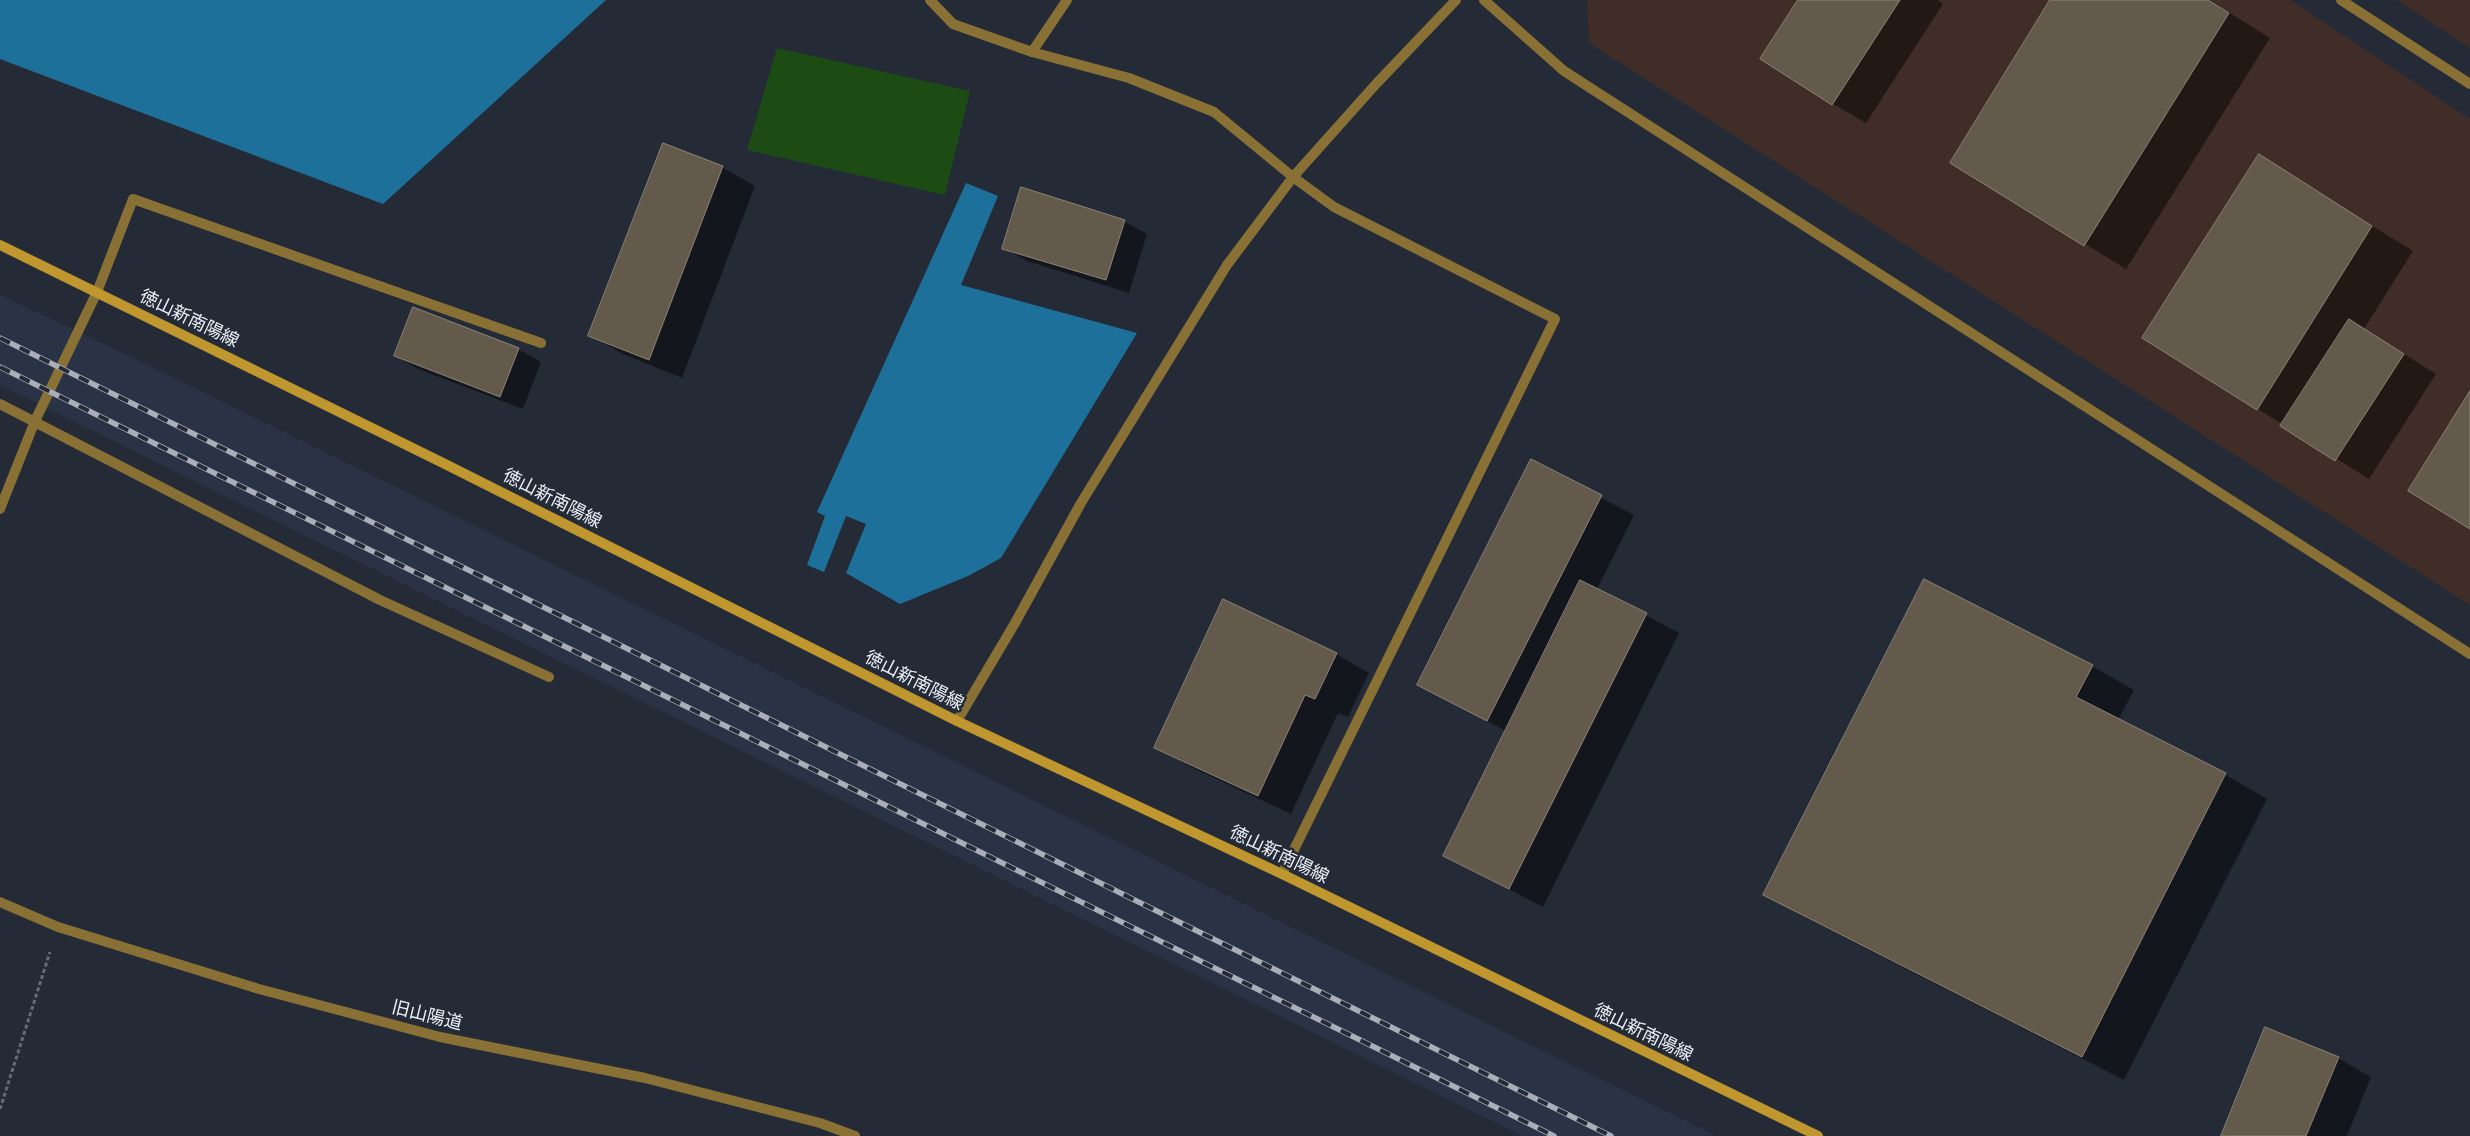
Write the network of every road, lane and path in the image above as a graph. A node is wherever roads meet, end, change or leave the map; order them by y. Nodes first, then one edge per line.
1 (930, 0) edge
2 (1067, 0) edge
3 (1456, 0) edge
4 (1484, 0) edge
5 (2342, 0) edge
6 (1032, 52) junction
7 (2470, 84) edge
8 (1293, 177) junction
9 (0, 245) edge
10 (97, 292) junction
11 (541, 343) dead end
12 (0, 404) edge
13 (35, 421) junction
14 (0, 509) edge
15 (2470, 654) edge
16 (550, 677) dead end
17 (957, 721) junction
18 (1282, 874) junction
19 (0, 902) edge
20 (58, 927) junction
21 (0, 1109) edge
22 (854, 1136) edge
23 (1818, 1136) edge

1 - 6 street
2 - 6 street
3 - 8 street
4 - 15 street
5 - 7 street
6 - 8 street
8 - 17 street
8 - 18 street
9 - 10 main road, 徳山新南陽線
10 - 11 street
10 - 13 street
10 - 17 main road, 徳山新南陽線
12 - 13 street
13 - 14 street
13 - 16 street
17 - 18 main road, 徳山新南陽線
18 - 23 main road, 徳山新南陽線
19 - 20 street, 旧山陽道
20 - 21 path
20 - 22 street, 旧山陽道

